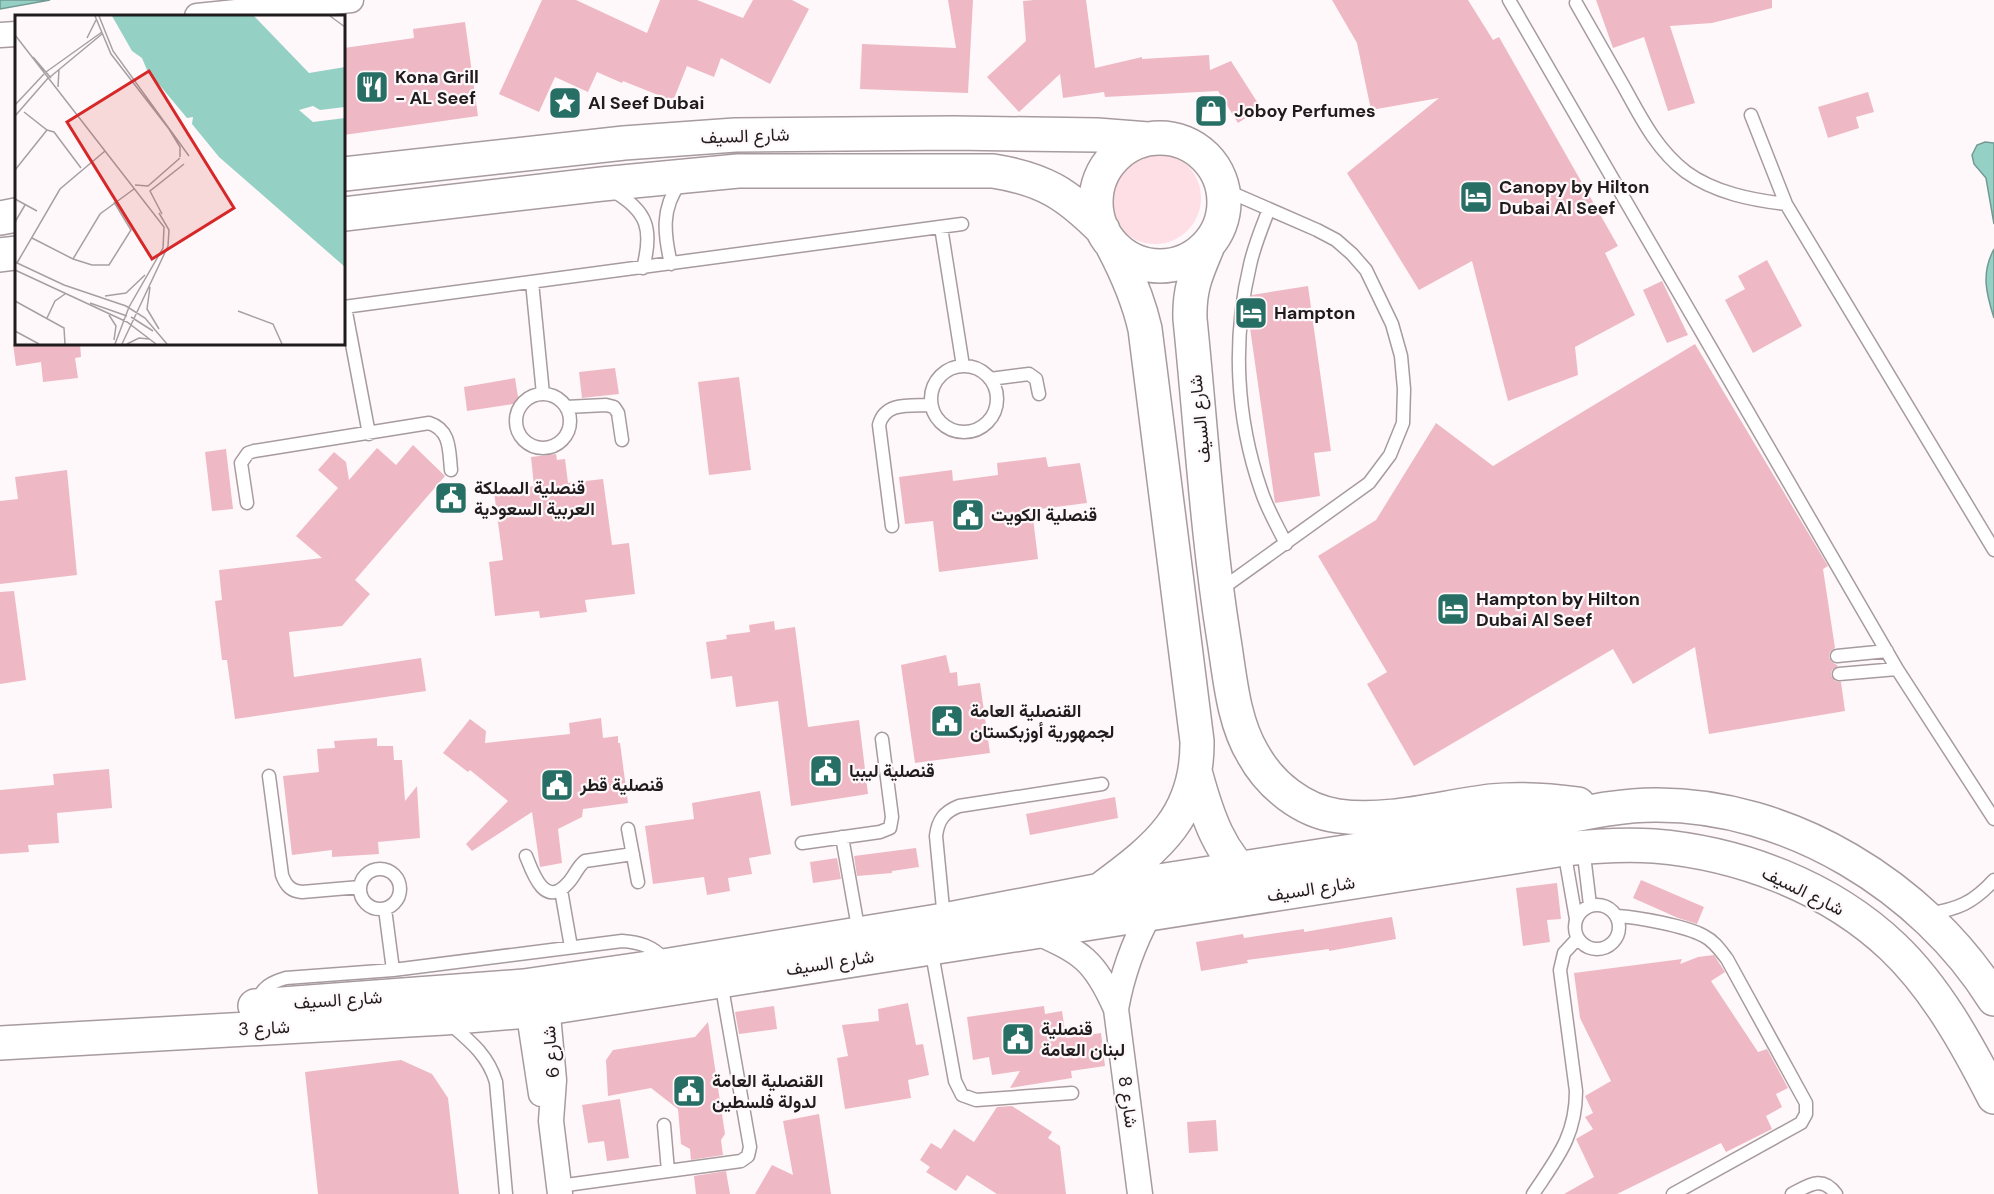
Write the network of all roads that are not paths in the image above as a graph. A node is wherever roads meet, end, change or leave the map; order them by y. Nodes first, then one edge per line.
1 (351, 0) edge
2 (1509, 0) edge
3 (1576, 3) dead end
4 (207, 15) edge
5 (15, 34) edge
6 (0, 35) edge
7 (1751, 115) dead end
8 (1149, 139) junction
9 (345, 174) edge
10 (686, 175) junction
11 (602, 184) junction
12 (1223, 189) junction
13 (1786, 204) junction
14 (1269, 209) junction
15 (345, 214) edge
16 (15, 215) edge
17 (0, 218) edge
18 (962, 224) dead end
19 (941, 227) junction
20 (1107, 236) junction
21 (1209, 243) junction
22 (15, 253) edge
23 (0, 255) edge
24 (671, 264) junction
25 (643, 268) junction
26 (532, 282) junction
27 (345, 307) edge
28 (345, 312) edge
29 (963, 366) junction
30 (990, 380) junction
31 (543, 394) junction
32 (1039, 394) dead end
33 (931, 405) junction
34 (566, 407) junction
35 (369, 434) junction
36 (622, 440) dead end
37 (451, 470) dead end
38 (247, 503) dead end
39 (892, 525) dead end
40 (1286, 544) junction
41 (1994, 550) edge
42 (1216, 593) junction
43 (1887, 651) junction
44 (1837, 656) dead end
45 (1897, 669) junction
46 (1839, 674) dead end
47 (882, 739) dead end
48 (1196, 775) junction
49 (268, 776) dead end
50 (1102, 784) dead end
51 (1606, 808) junction
52 (1994, 819) edge
53 (628, 829) dead end
54 (842, 837) junction
55 (802, 843) dead end
56 (1573, 848) junction
57 (633, 854) junction
58 (526, 856) dead end
59 (1240, 869) junction
60 (1994, 880) edge
61 (638, 882) dead end
62 (360, 887) junction
63 (561, 890) junction
64 (1101, 890) junction
65 (1279, 895) junction
66 (1590, 905) junction
67 (385, 909) junction
68 (1150, 913) junction
69 (1924, 915) junction
70 (1617, 916) junction
71 (1576, 919) junction
72 (1034, 931) junction
73 (859, 934) junction
74 (938, 934) junction
75 (1577, 939) junction
76 (571, 947) junction
77 (669, 965) junction
78 (393, 970) junction
79 (721, 981) junction
80 (536, 997) junction
81 (1994, 999) edge
82 (256, 1006) junction
83 (1116, 1010) junction
84 (444, 1018) junction
85 (0, 1020) edge
86 (0, 1042) edge
87 (1072, 1094) dead end
88 (1994, 1097) edge
89 (664, 1125) dead end
90 (668, 1171) junction
91 (559, 1190) edge
92 (506, 1194) edge
93 (1140, 1194) edge
94 (1533, 1194) edge
95 (1672, 1194) edge
96 (1792, 1194) edge
97 (1836, 1194) edge

1 - 4 street
2 - 43 lane
3 - 13 lane
5 - 6 street
7 - 13 lane
8 - 9 main road, شارع السيف
8 - 12 main road, شارع السيف
8 - 20 main road, شارع السيف
10 - 11 main road, شارع السيف
10 - 20 main road, شارع السيف
10 - 24 lane
11 - 15 main road, شارع السيف
11 - 25 lane
12 - 14 lane
12 - 21 main road, شارع السيف
13 - 41 lane
14 - 40 lane
14 - 40 lane
16 - 17 main road
18 - 19 lane
19 - 24 lane
19 - 29 lane
20 - 21 main road, شارع السيف
20 - 48 main road, شارع السيف
21 - 42 main road, شارع السيف
22 - 23 main road
24 - 25 lane
25 - 26 lane
26 - 27 lane
26 - 31 lane
28 - 35 lane
29 - 30 lane
29 - 33 lane
30 - 32 lane
30 - 33 lane
31 - 34 lane
31 - 34 lane
33 - 39 lane
34 - 36 lane
35 - 37 lane
35 - 38 lane
40 - 42 lane
42 - 51 main road, شارع السيف
43 - 44 lane
43 - 45 lane
45 - 46 lane
45 - 52 lane
47 - 54 lane
48 - 59 main road
48 - 64 main road, شارع السيف
49 - 62 lane
50 - 74 lane
51 - 59 main road, شارع السيف
51 - 69 main road, شارع السيف
53 - 57 lane
54 - 55 lane
54 - 73 lane
56 - 65 main road, شارع السيف
56 - 66 lane
56 - 71 lane
56 - 88 main road, شارع السيف
57 - 61 lane
57 - 63 lane
58 - 63 lane
59 - 64 main road, شارع السيف
59 - 65 main road
60 - 69 lane
62 - 67 lane
62 - 67 lane
63 - 76 lane
64 - 74 main road, شارع السيف
65 - 68 main road, شارع السيف
66 - 70 lane
66 - 71 lane
67 - 78 lane
68 - 72 main road, شارع السيف
68 - 83 street, شارع 8
69 - 81 main road, شارع السيف
70 - 75 lane
70 - 95 lane
71 - 75 lane
72 - 74 main road, شارع السيف
72 - 83 street, شارع 8
73 - 74 main road, شارع السيف
73 - 77 main road, شارع السيف
74 - 79 main road, شارع السيف
74 - 87 lane
75 - 94 lane
76 - 77 lane
76 - 78 lane
77 - 80 main road, شارع السيف
78 - 82 lane
79 - 80 main road, شارع السيف
79 - 90 lane
80 - 82 main road, شارع السيف
80 - 84 main road, شارع 3
80 - 91 street, شارع 6
82 - 85 main road, شارع السيف
83 - 93 street, شارع 8
84 - 86 main road, شارع 3
84 - 92 lane
89 - 90 lane
90 - 91 lane
96 - 97 lane

